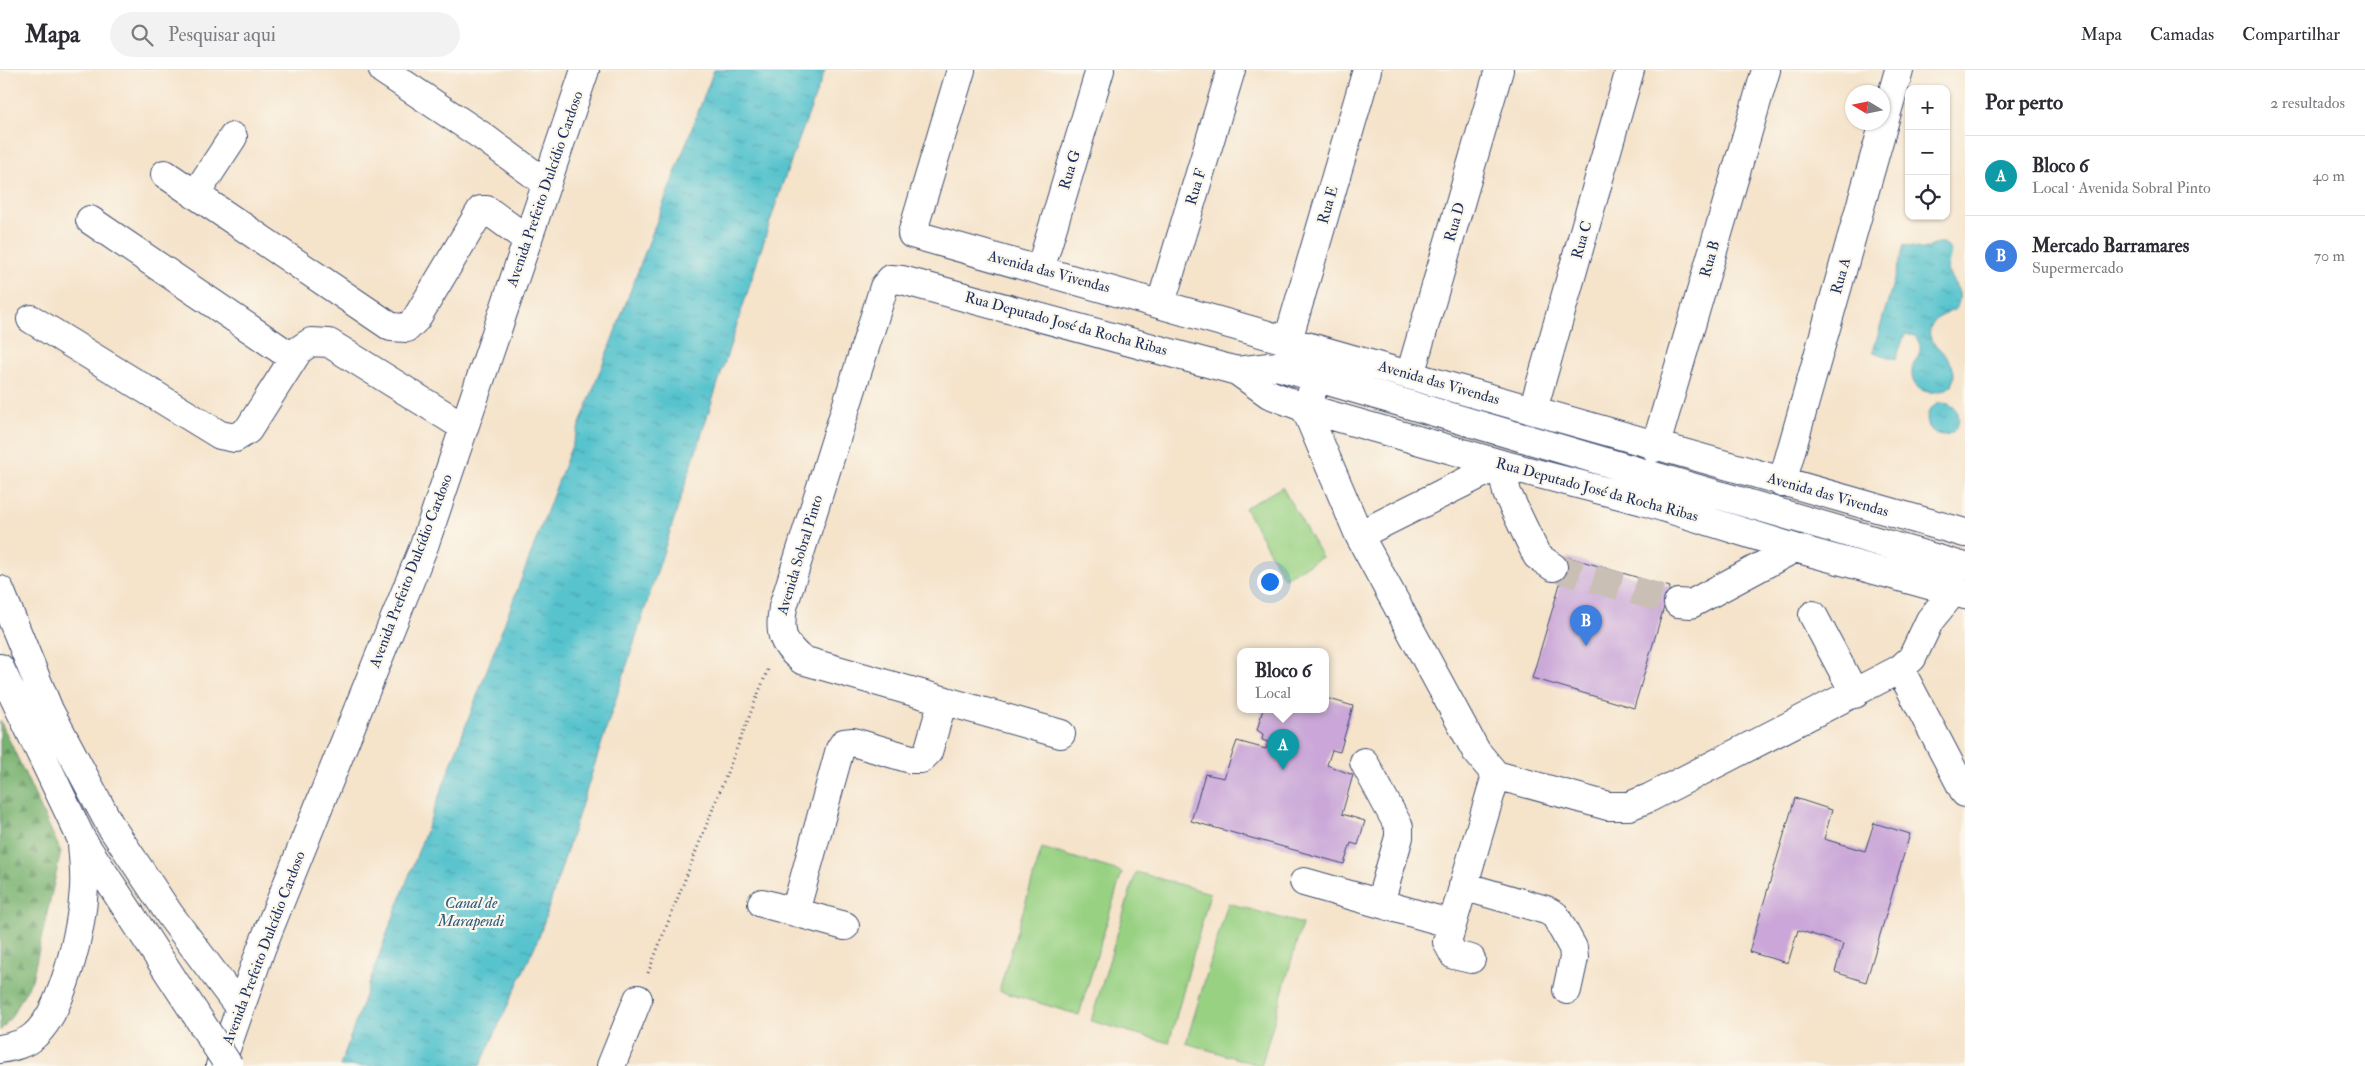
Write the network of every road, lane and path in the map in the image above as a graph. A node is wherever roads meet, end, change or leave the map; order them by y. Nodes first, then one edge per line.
1 (383, 70) edge
2 (586, 70) edge
3 (961, 70) edge
4 (1100, 70) edge
5 (1231, 70) edge
6 (1367, 70) edge
7 (1499, 70) edge
8 (1630, 70) edge
9 (1766, 70) edge
10 (1899, 70) edge
11 (233, 137) dead end
12 (165, 174) dead end
13 (547, 184) junction
14 (195, 195) junction
15 (90, 220) dead end
16 (528, 240) junction
17 (1040, 270) junction
18 (894, 279) joint
19 (1161, 303) junction
20 (31, 319) dead end
21 (1288, 340) junction
22 (293, 358) junction
23 (1237, 371) junction
24 (1410, 375) junction
25 (1318, 378) junction
26 (1305, 408) junction
27 (1533, 410) junction
28 (464, 427) junction
29 (1655, 448) junction
30 (1501, 464) junction
31 (1782, 483) junction
32 (1965, 534) edge
33 (1359, 536) junction
34 (1795, 548) junction
35 (1901, 548) junction
36 (1965, 566) edge
37 (1554, 567) tunnel mouth
38 (1894, 576) junction
39 (0, 590) edge
40 (1959, 594) edge
41 (1678, 603) tunnel mouth
42 (1813, 615) dead end
43 (782, 636) junction
44 (1906, 664) junction
45 (0, 668) edge
46 (1855, 694) junction
47 (943, 700) junction
48 (49, 710) junction
49 (1061, 734) dead end
50 (1965, 757) edge
51 (1364, 762) dead end
52 (1496, 775) junction
53 (1965, 793) edge
54 (82, 840) junction
55 (1304, 882) dead end
56 (1463, 886) junction
57 (762, 903) dead end
58 (1380, 903) junction
59 (795, 912) junction
60 (1452, 924) junction
61 (845, 926) dead end
62 (1471, 959) dead end
63 (1567, 990) dead end
64 (638, 999) joint
65 (239, 1008) junction
66 (0, 1049) edge
67 (220, 1066) edge
68 (229, 1066) edge
69 (611, 1066) edge

1 - 13 street
2 - 13 street, Avenida Prefeito Dulcídio Cardoso
3 - 17 street, Avenida das Vivendas
4 - 17 street, Rua G
5 - 19 street, Rua F
6 - 21 street, Rua E
7 - 24 street, Rua D
8 - 27 street, Rua C
9 - 29 street, Rua B
10 - 31 street, Rua A
11 - 14 street
12 - 14 street
13 - 16 street, Avenida Prefeito Dulcídio Cardoso
14 - 16 street
15 - 22 street
16 - 28 street, Avenida Prefeito Dulcídio Cardoso
17 - 19 street, Avenida das Vivendas
18 - 23 street, Rua Deputado José da Rocha Ribas
18 - 43 street, Avenida Sobral Pinto
19 - 21 street, Avenida das Vivendas
20 - 22 street
21 - 24 street, Avenida das Vivendas
22 - 28 street
23 - 25 street, Rua Deputado José da Rocha Ribas
23 - 26 street, Rua Deputado José da Rocha Ribas
24 - 27 street, Avenida das Vivendas
25 - 26 street
25 - 35 street, Rua Deputado José da Rocha Ribas
26 - 30 street, Rua Deputado José da Rocha Ribas
26 - 33 street
27 - 29 street, Avenida das Vivendas
28 - 65 street, Avenida Prefeito Dulcídio Cardoso
29 - 31 street, Avenida das Vivendas
30 - 33 street
30 - 34 street, Rua Deputado José da Rocha Ribas
30 - 37 street
31 - 32 street, Avenida das Vivendas
33 - 52 street
34 - 38 street, Rua Deputado José da Rocha Ribas
34 - 41 street
35 - 36 street, Rua Deputado José da Rocha Ribas
35 - 38 street
38 - 40 street, Rua Deputado José da Rocha Ribas
39 - 48 street
40 - 44 street
42 - 46 street
43 - 47 street, Avenida Sobral Pinto
43 - 64 path
44 - 46 street
44 - 50 street
44 - 53 street
45 - 54 street
46 - 52 street
47 - 49 street, Avenida Sobral Pinto
47 - 59 street
48 - 54 street
48 - 65 street
51 - 58 street
52 - 56 street
54 - 66 street
54 - 68 street, bridge
55 - 58 street
56 - 60 street
56 - 63 street
57 - 59 street
58 - 60 street
59 - 61 street
60 - 62 street
64 - 69 street
65 - 67 street, Avenida Prefeito Dulcídio Cardoso

